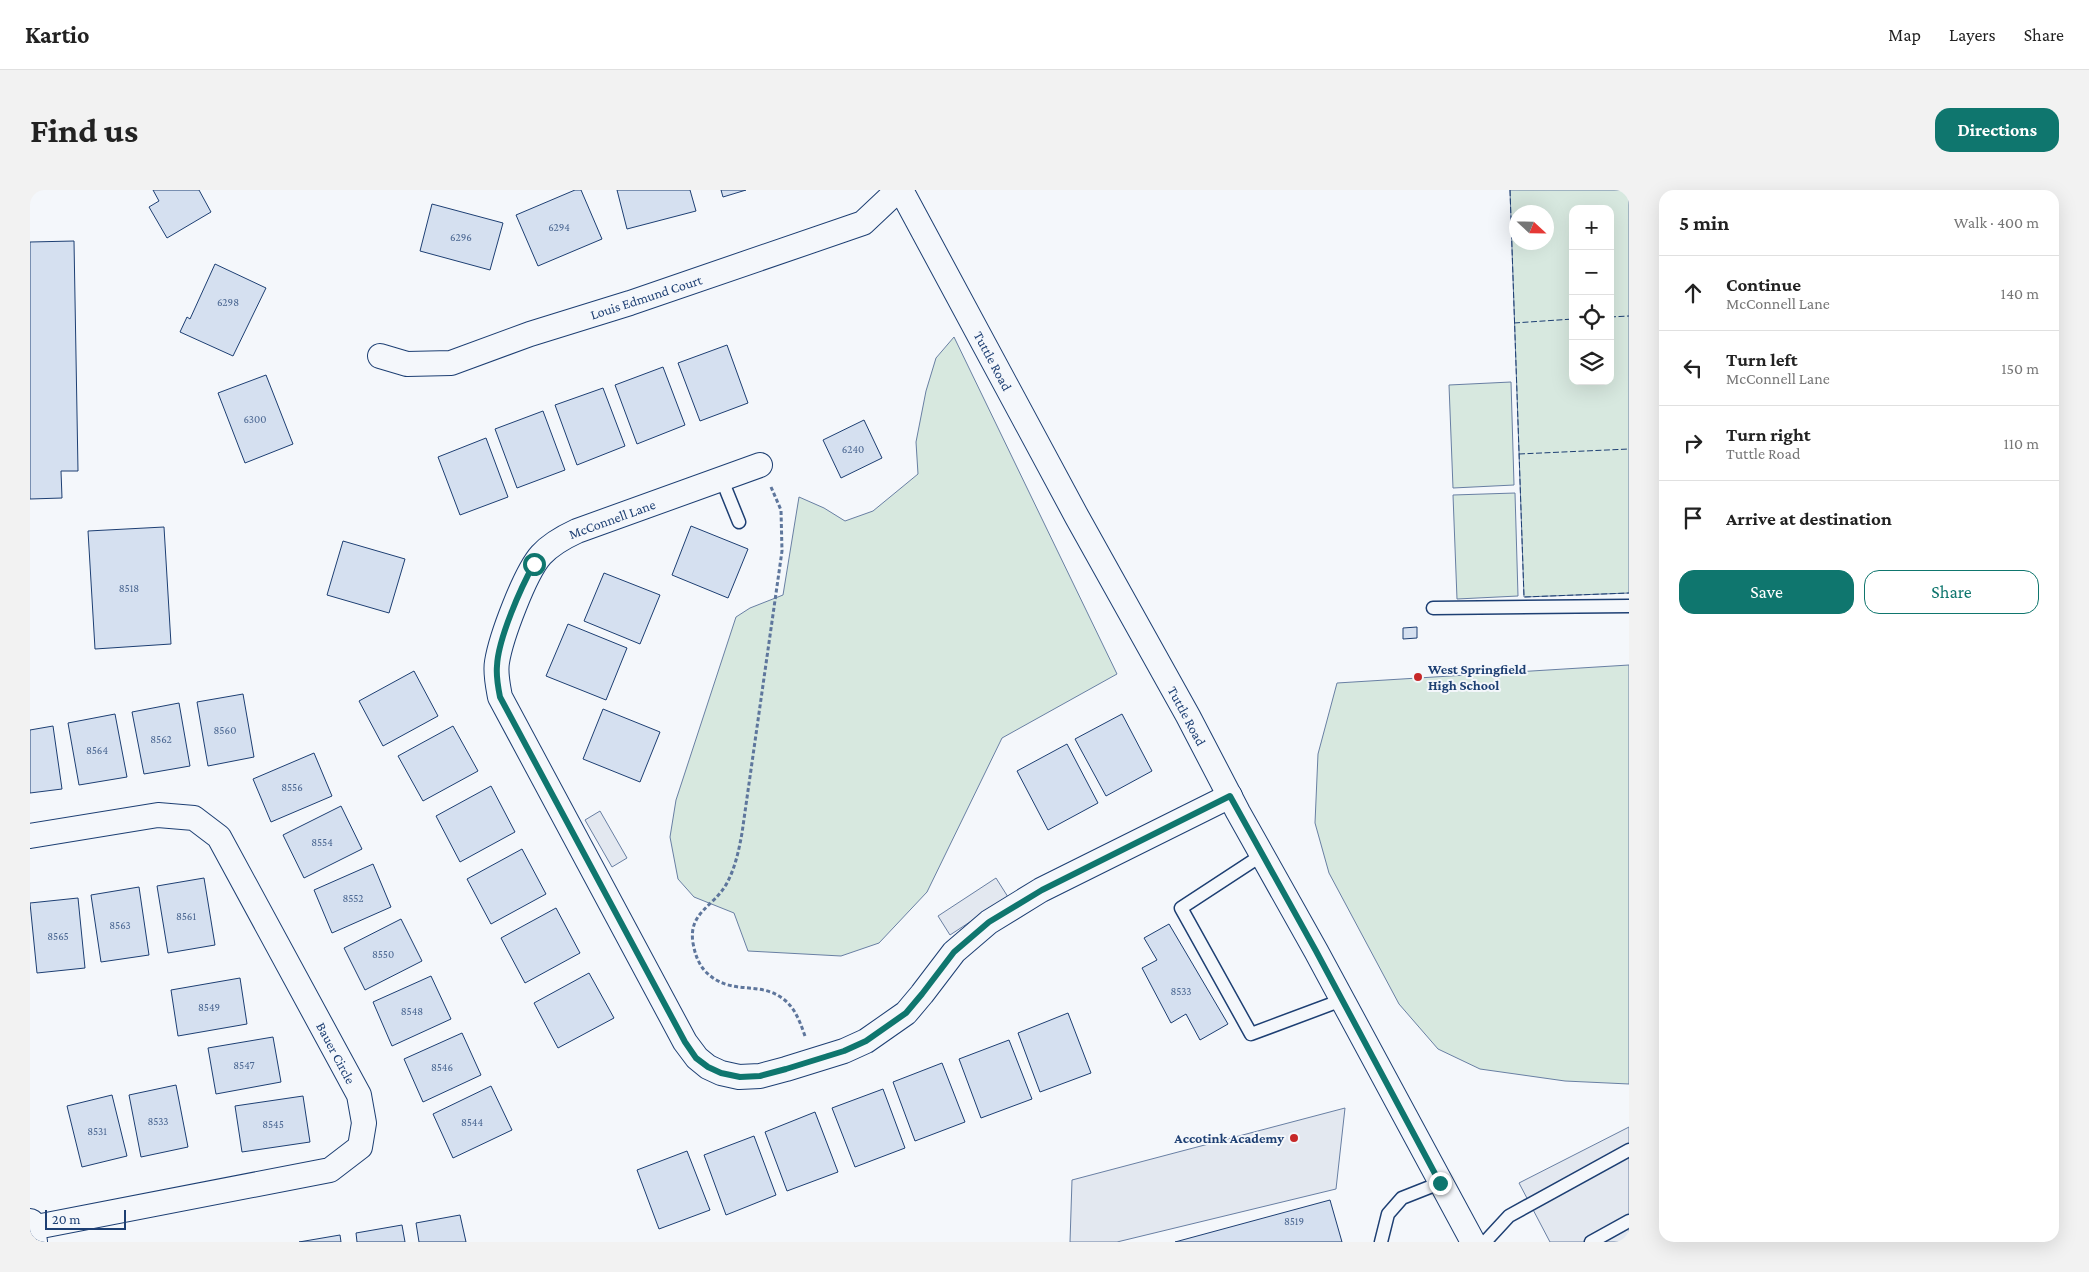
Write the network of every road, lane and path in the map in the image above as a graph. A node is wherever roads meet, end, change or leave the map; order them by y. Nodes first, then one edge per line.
1 (899, 190) edge
2 (380, 356) dead end
3 (760, 465) joint
4 (722, 480) junction
5 (739, 522) dead end
6 (1629, 606) edge
7 (1433, 608) dead end
8 (1230, 796) junction
9 (30, 836) edge
10 (1262, 855) junction
11 (1342, 1000) junction
12 (813, 1061) junction
13 (1629, 1150) edge
14 (1440, 1183) junction
15 (1629, 1221) edge
16 (31, 1231) edge
17 (1381, 1242) edge
18 (1473, 1242) edge
19 (1485, 1242) edge
20 (1591, 1242) edge

1 - 2 street, Louis Edmund Court
1 - 8 street, Tuttle Road
3 - 4 street, McConnell Lane
3 - 12 path
4 - 5 lane
4 - 12 street, McConnell Lane
6 - 7 lane
8 - 10 street, Tuttle Road
8 - 12 street, McConnell Lane
9 - 16 street, Bauer Circle
10 - 11 street, Tuttle Road
10 - 11 lane
11 - 14 street, Tuttle Road
13 - 19 lane
14 - 17 lane
14 - 18 street, Tuttle Road
15 - 20 lane

